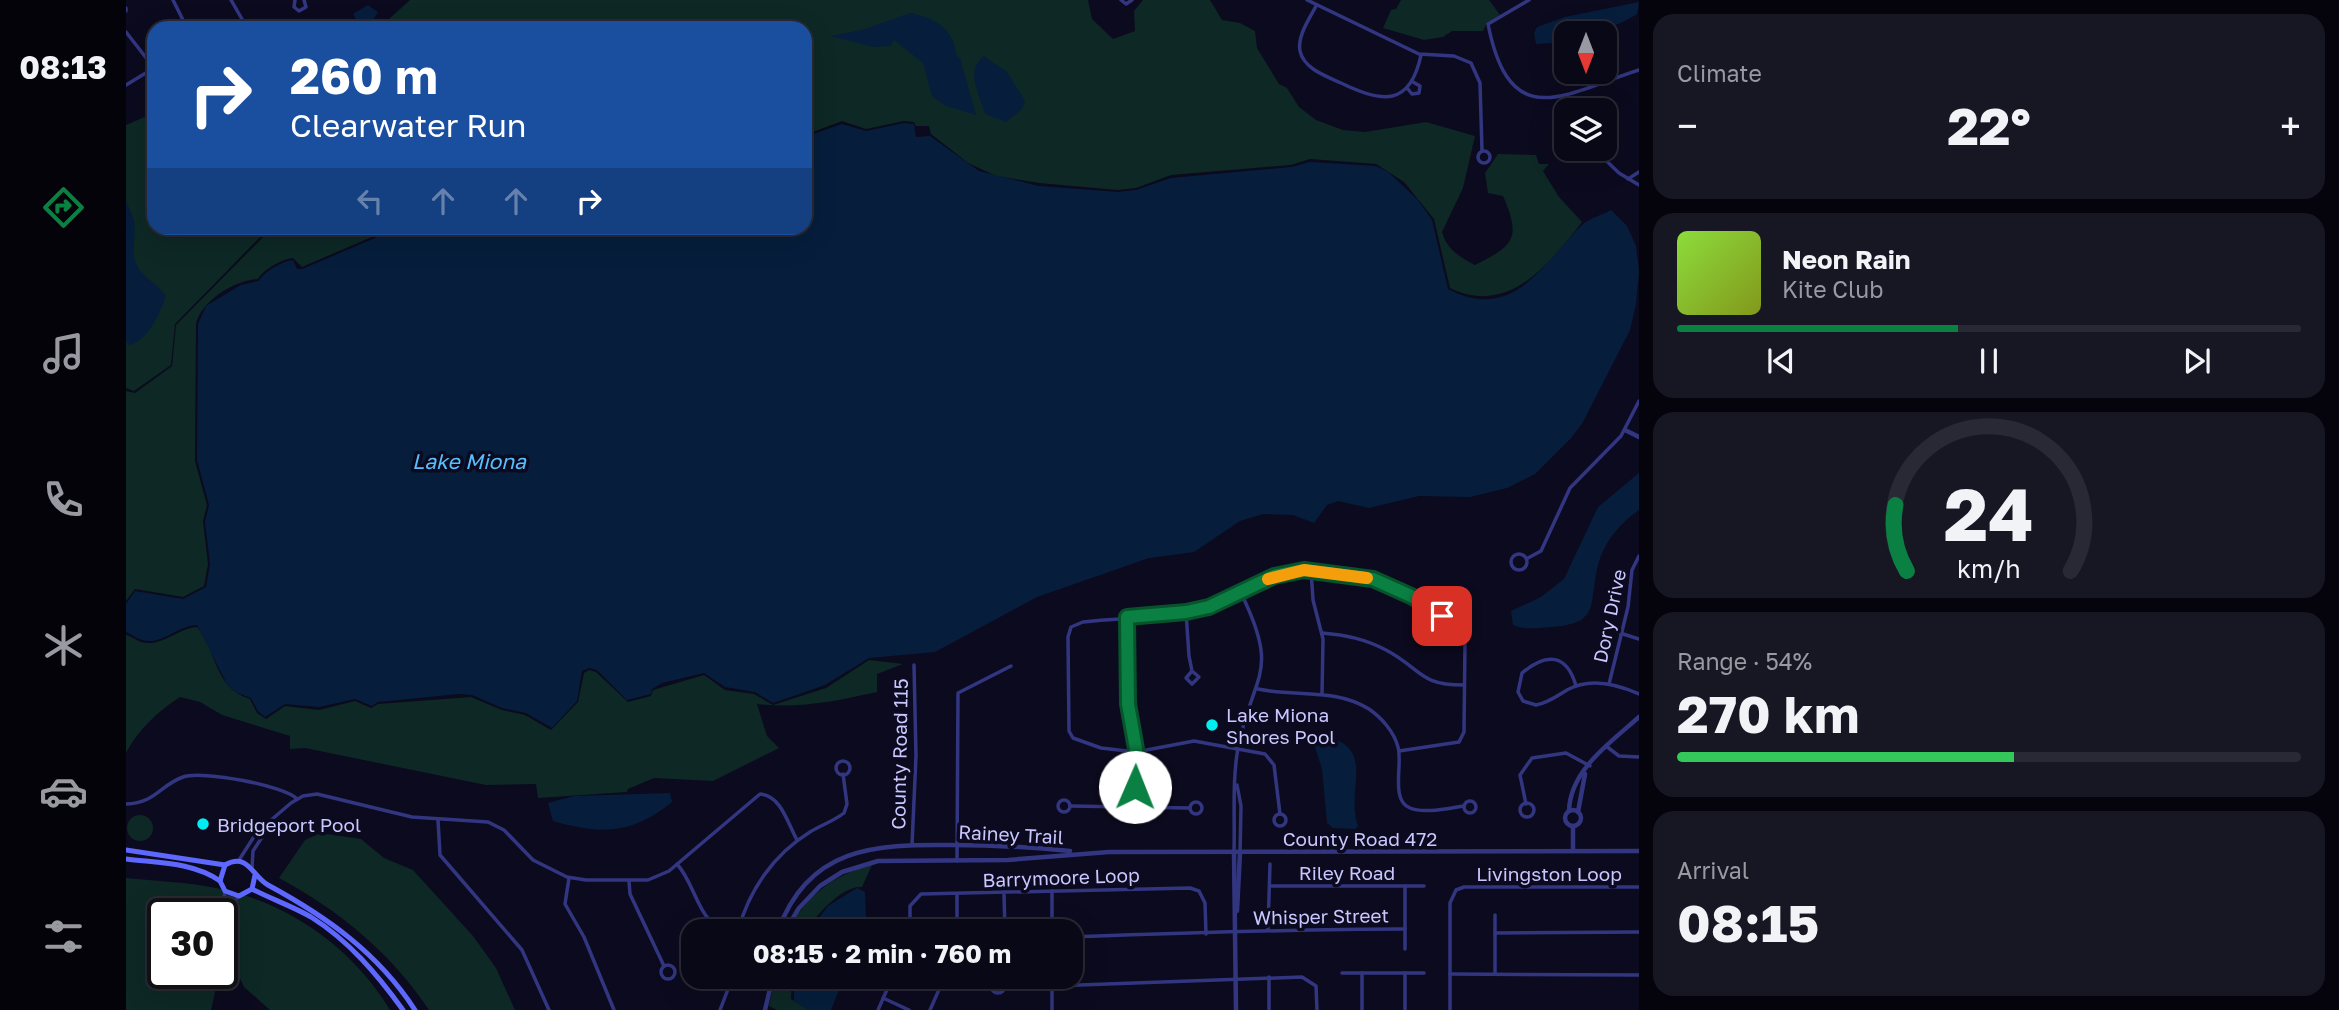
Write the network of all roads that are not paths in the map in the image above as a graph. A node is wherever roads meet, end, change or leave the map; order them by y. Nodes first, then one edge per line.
1 (173, 0) edge
2 (231, 0) edge
3 (295, 0) edge
4 (304, 0) edge
5 (1121, 0) edge
6 (1132, 0) edge
7 (1307, 0) edge
8 (1528, 0) edge
9 (1316, 5) junction
10 (184, 21) edge
11 (242, 21) edge
12 (126, 32) edge
13 (1421, 55) junction
14 (147, 59) edge
15 (1639, 70) edge
16 (147, 72) edge
17 (1413, 82) junction
18 (126, 85) edge
19 (1407, 88) junction
20 (1482, 151) dead end
21 (1608, 161) edge
22 (1639, 172) edge
23 (1628, 179) junction
24 (1639, 185) edge
25 (1639, 401) edge
26 (1625, 430) junction
27 (1639, 437) edge
28 (1639, 556) edge
29 (1528, 558) junction
30 (1311, 570) junction
31 (1630, 589) junction
32 (1639, 589) edge
33 (1241, 593) junction
34 (1186, 612) junction
35 (1127, 617) junction
36 (1322, 633) junction
37 (1620, 633) junction
38 (1639, 639) edge
39 (914, 665) dead end
40 (1011, 666) dead end
41 (1192, 671) dead end
42 (1609, 684) junction
43 (1465, 685) junction
44 (1576, 686) junction
45 (1258, 690) junction
46 (1322, 694) junction
47 (1639, 694) edge
48 (1639, 717) edge
49 (1606, 746) junction
50 (1238, 749) junction
51 (1399, 751) junction
52 (1136, 752) junction
53 (1639, 757) edge
54 (1590, 766) junction
55 (1585, 773) junction
56 (843, 774) dead end
57 (1236, 779) junction
58 (1570, 798) junction
59 (297, 799) junction
60 (1578, 799) junction
61 (126, 804) edge
62 (1526, 804) dead end
63 (1070, 806) dead end
64 (1464, 807) dead end
65 (1189, 808) dead end
66 (1134, 809) junction
67 (1569, 811) junction
68 (1578, 812) junction
69 (1280, 814) dead end
70 (273, 820) junction
71 (438, 820) junction
72 (1573, 826) junction
73 (797, 840) junction
74 (912, 845) junction
75 (957, 845) junction
76 (126, 850) edge
77 (1573, 851) junction
78 (1639, 851) edge
79 (1081, 852) junction
80 (1234, 853) junction
81 (1240, 853) junction
82 (126, 859) edge
83 (239, 860) junction
84 (957, 861) junction
85 (677, 864) junction
86 (1270, 864) dead end
87 (225, 865) junction
88 (252, 868) junction
89 (255, 875) junction
90 (569, 877) junction
91 (220, 881) junction
92 (629, 881) junction
93 (1270, 886) junction
94 (1405, 886) junction
95 (1424, 886) dead end
96 (1639, 887) edge
97 (252, 889) junction
98 (225, 891) junction
99 (1052, 891) junction
100 (957, 894) junction
101 (1004, 894) junction
102 (239, 896) joint
103 (224, 898) edge
104 (1495, 915) dead end
105 (709, 919) edge
106 (743, 919) edge
107 (784, 919) edge
108 (792, 919) edge
109 (911, 919) edge
110 (957, 919) edge
111 (1005, 919) edge
112 (1052, 919) edge
113 (1236, 919) junction
114 (1268, 929) junction
115 (1405, 929) junction
116 (1236, 931) junction
117 (1639, 932) edge
118 (1495, 933) junction
119 (1206, 934) junction
120 (1083, 937) edge
121 (1405, 949) dead end
122 (664, 966) dead end
123 (1342, 973) dead end
124 (1362, 973) junction
125 (1405, 973) junction
126 (1424, 973) dead end
127 (1450, 974) junction
128 (1495, 974) junction
129 (1639, 975) edge
130 (1269, 977) junction
131 (1236, 980) junction
132 (1083, 985) edge
133 (728, 989) edge
134 (770, 989) edge
135 (887, 989) edge
136 (939, 989) edge
137 (1052, 989) edge
138 (883, 998) junction
139 (403, 1010) edge
140 (415, 1010) edge
141 (550, 1010) edge
142 (614, 1010) edge
143 (720, 1010) edge
144 (765, 1010) edge
145 (878, 1010) edge
146 (909, 1010) edge
147 (930, 1010) edge
148 (1052, 1010) edge
149 (1236, 1010) edge
150 (1269, 1010) edge
151 (1317, 1010) edge
152 (1362, 1010) edge
153 (1405, 1010) edge
154 (1450, 1010) edge

1 - 10 street
2 - 11 street
3 - 4 street
5 - 6 street
7 - 9 street
8 - 15 street
9 - 13 street
9 - 19 street
12 - 14 street
13 - 17 street
13 - 20 street
16 - 18 street
17 - 19 street
17 - 19 street
21 - 23 street
22 - 23 street
23 - 24 street
25 - 26 street
26 - 27 street
26 - 29 street
28 - 31 street, Dory Drive
29 - 29 street
30 - 33 street
30 - 36 street
30 - 43 street
31 - 32 street
31 - 37 street, Dory Drive
33 - 34 street
33 - 45 street
34 - 35 street
34 - 41 street
35 - 52 street
35 - 52 street
36 - 43 street
36 - 46 street
37 - 38 street
37 - 42 street, Dory Drive
39 - 74 street, County Road 115
40 - 75 street
42 - 44 street
42 - 47 street
43 - 51 street
44 - 44 street
45 - 46 street
45 - 50 street
46 - 51 street
48 - 49 street
49 - 53 street
49 - 54 street
50 - 52 street
50 - 57 street
50 - 69 street
51 - 64 street
52 - 66 street
54 - 55 street
54 - 62 street
55 - 58 street
55 - 60 street
56 - 73 street
57 - 80 street
57 - 81 street
58 - 60 street
58 - 67 street
59 - 61 street
59 - 70 street
59 - 71 street
60 - 68 street
63 - 66 street
65 - 66 street
67 - 68 street
67 - 72 street
68 - 72 street
70 - 83 street
70 - 88 street
71 - 90 street
71 - 141 street
72 - 77 street
73 - 85 street
73 - 106 street
74 - 75 street, Rainey Trail
74 - 107 street, Rainey Trail
75 - 79 street, Rainey Trail
75 - 84 street
76 - 87 main road
77 - 78 street, County Road 472
77 - 81 street, County Road 472
79 - 80 street, County Road 472
79 - 84 street, Rainey Trail
80 - 81 street, County Road 472
80 - 113 street
81 - 113 street
82 - 91 main road
83 - 87 main road
83 - 88 main road
84 - 108 street, Rainey Trail
85 - 92 street
85 - 105 street
86 - 93 street
87 - 91 main road
88 - 89 main road
89 - 97 main road
89 - 140 main road
90 - 92 street
90 - 142 street
91 - 98 main road
92 - 122 street
93 - 94 street, Riley Road
93 - 114 street
94 - 95 street, Riley Road
94 - 115 street
96 - 127 street, Livingston Loop
97 - 102 main road
97 - 139 main road
98 - 102 main road
98 - 103 street
99 - 101 street, Barrymoore Loop
99 - 112 street
99 - 119 street, Barrymoore Loop
100 - 101 street, Barrymoore Loop
100 - 109 street, Barrymoore Loop
100 - 110 street
101 - 111 street
104 - 118 street
113 - 116 street
114 - 115 street, Whisper Street
114 - 116 street, Whisper Street
115 - 121 street
116 - 119 street, Whisper Street
116 - 131 street
117 - 118 street
118 - 128 street
119 - 120 street, Whisper Street
123 - 124 street
124 - 125 street
124 - 152 street
125 - 126 street
125 - 153 street
127 - 128 street
127 - 154 street, Livingston Loop
128 - 129 street
130 - 131 street
130 - 150 street
130 - 151 street
131 - 132 street
131 - 149 street
133 - 143 street
134 - 144 street
135 - 138 street
136 - 147 street
137 - 148 street
138 - 145 street
138 - 146 street

